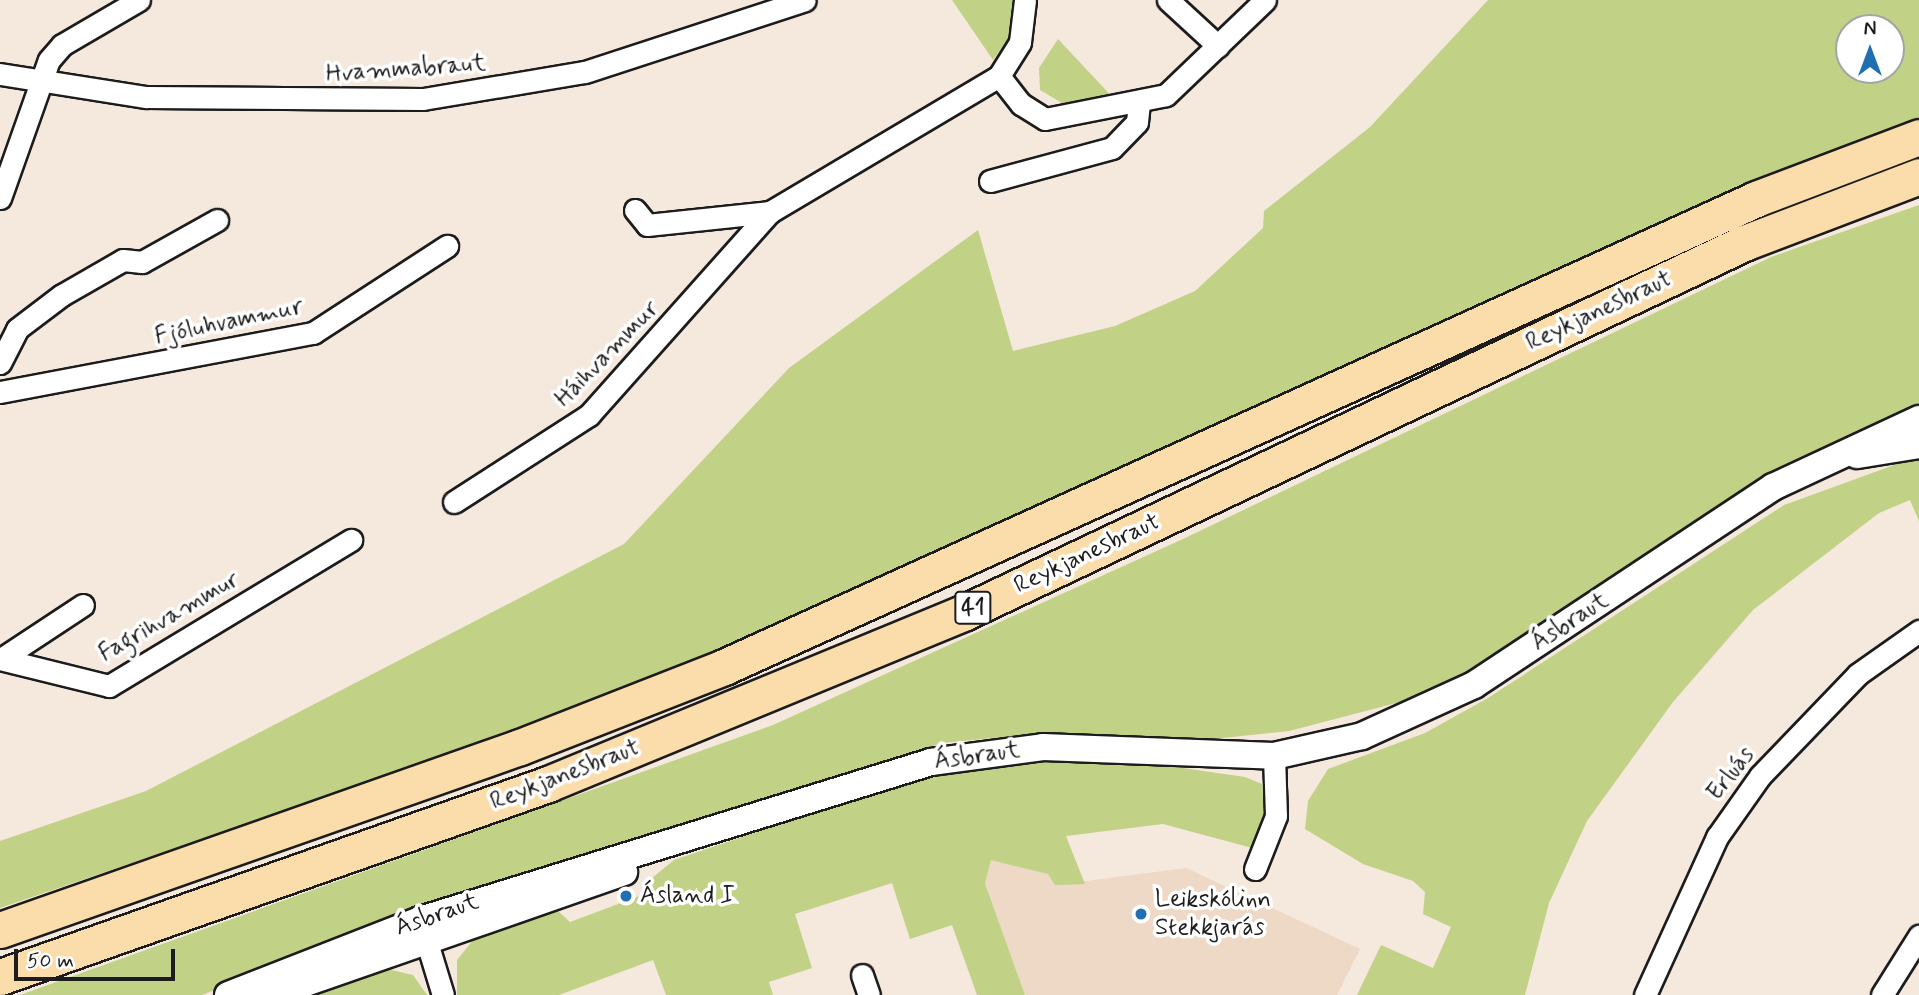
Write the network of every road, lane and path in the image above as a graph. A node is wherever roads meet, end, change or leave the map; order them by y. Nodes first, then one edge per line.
1 (139, 0) edge
2 (805, 0) edge
3 (1024, 0) edge
4 (1168, 0) edge
5 (1265, 0) edge
6 (1218, 46) junction
7 (0, 74) edge
8 (999, 76) junction
9 (40, 83) junction
10 (1139, 102) junction
11 (1919, 137) edge
12 (1919, 176) edge
13 (990, 181) dead end
14 (0, 198) edge
15 (635, 210) dead end
16 (770, 212) junction
17 (217, 220) dead end
18 (447, 246) dead end
19 (0, 363) edge
20 (0, 392) edge
21 (1919, 419) edge
22 (1919, 445) edge
23 (1852, 456) junction
24 (454, 502) dead end
25 (351, 540) dead end
26 (83, 605) dead end
27 (1919, 631) edge
28 (0, 659) edge
29 (1274, 756) junction
30 (1255, 869) dead end
31 (0, 930) edge
32 (424, 933) junction
33 (1919, 936) edge
34 (0, 977) edge
35 (228, 995) edge
36 (271, 995) edge
37 (443, 995) edge
38 (1645, 995) edge
39 (1882, 995) edge

1 - 9 street
2 - 9 street, Hvammabraut
3 - 8 street, Háihvammur
4 - 6 street
5 - 6 street
6 - 10 street
7 - 9 street, Hvammabraut
8 - 10 street
8 - 16 street, Háihvammur
9 - 14 street
10 - 13 street
11 - 31 highway, Reykjanesbraut / 41
12 - 34 highway, Reykjanesbraut / 41
15 - 16 street, Háihvammur
16 - 24 street, Háihvammur
17 - 19 street
18 - 20 street, Fjóluhvammur
21 - 23 street, Ásbraut
22 - 23 street, Ásbraut
23 - 29 street, Ásbraut
25 - 28 street, Fagrihvammur
26 - 28 street, Fagrihvammur
27 - 38 street, Erluás
29 - 30 street
29 - 32 street, Ásbraut
32 - 35 street, Ásbraut
32 - 36 street, Ásbraut
32 - 37 street
33 - 39 street

